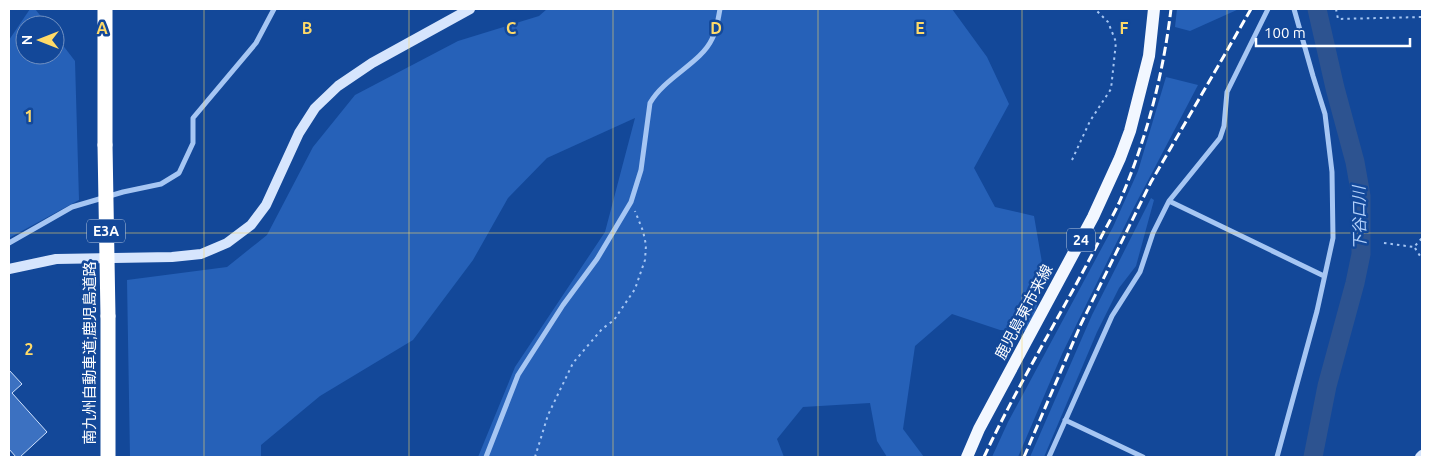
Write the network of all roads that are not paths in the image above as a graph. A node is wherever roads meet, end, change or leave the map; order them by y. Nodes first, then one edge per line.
1 (105, 9) edge
2 (274, 9) edge
3 (470, 9) edge
4 (720, 9) edge
5 (1154, 9) edge
6 (1268, 9) edge
7 (1294, 9) edge
8 (1169, 201) junction
9 (9, 243) edge
10 (9, 269) edge
11 (1324, 276) junction
12 (1064, 420) junction
13 (108, 457) edge
14 (486, 457) edge
15 (967, 457) edge
16 (1049, 457) edge
17 (1143, 457) edge
18 (1277, 457) edge

1 - 13 highway, 南九州自動車道;鹿児島道路 / E3A, bridge
2 - 9 street
3 - 10 street
4 - 14 street
5 - 15 main road, 鹿児島東市来線 / 24
6 - 8 street
7 - 11 street
8 - 11 street
8 - 12 street
11 - 18 street
12 - 16 street
12 - 17 street

